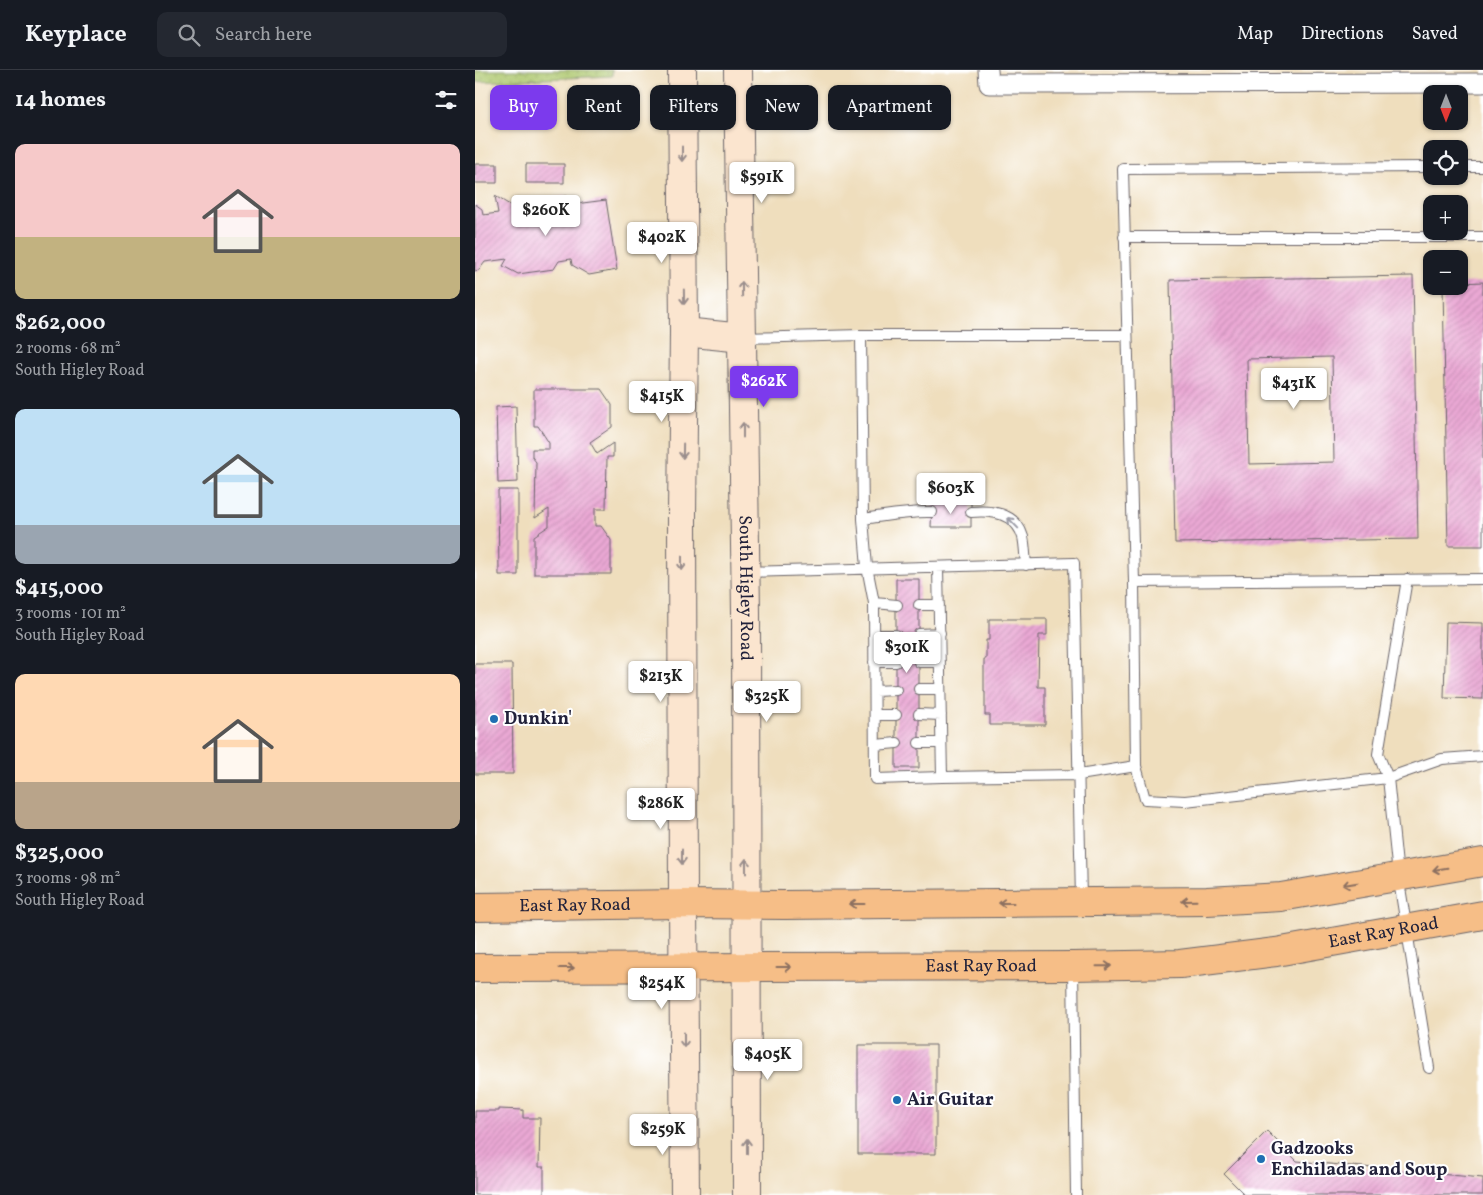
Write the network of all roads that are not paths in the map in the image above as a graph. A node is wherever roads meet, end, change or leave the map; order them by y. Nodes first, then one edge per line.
1 (682, 70) edge
2 (738, 70) edge
3 (988, 77) edge
4 (1483, 82) edge
5 (1423, 167) edge
6 (1468, 167) edge
7 (1483, 167) edge
8 (1124, 237) junction
9 (1483, 237) edge
10 (684, 332) junction
11 (1127, 335) junction
12 (861, 336) junction
13 (743, 338) junction
14 (932, 512) dead end
15 (971, 512) dead end
16 (863, 519) junction
17 (1026, 565) junction
18 (867, 567) junction
19 (938, 567) junction
20 (745, 572) junction
21 (1407, 579) junction
22 (1483, 579) edge
23 (1134, 582) junction
24 (874, 603) junction
25 (919, 605) dead end
26 (897, 606) dead end
27 (939, 606) junction
28 (939, 633) junction
29 (919, 634) dead end
30 (874, 635) junction
31 (896, 635) dead end
32 (874, 662) junction
33 (896, 662) dead end
34 (919, 662) dead end
35 (940, 662) junction
36 (919, 688) dead end
37 (941, 689) junction
38 (896, 690) dead end
39 (875, 691) junction
40 (919, 714) dead end
41 (896, 715) dead end
42 (941, 715) junction
43 (875, 716) junction
44 (897, 743) dead end
45 (919, 743) dead end
46 (941, 743) junction
47 (875, 745) junction
48 (1483, 756) edge
49 (1136, 766) junction
50 (1079, 775) junction
51 (942, 777) junction
52 (1388, 778) junction
53 (1483, 862) edge
54 (1398, 875) junction
55 (1081, 902) junction
56 (683, 904) junction
57 (745, 904) junction
58 (475, 907) edge
59 (1483, 915) edge
60 (1406, 929) junction
61 (1073, 966) junction
62 (683, 967) junction
63 (747, 967) junction
64 (475, 968) edge
65 (1429, 1068) dead end
66 (685, 1195) edge
67 (747, 1195) edge
68 (1076, 1195) edge

1 -> 10 main road
13 -> 2 main road, South Higley Road
3 - 4 street
5 - 8 lane
6 - 7 lane
8 - 9 lane
8 - 11 lane
10 - 13 main road
10 -> 56 main road
11 - 12 lane
11 - 23 lane
12 - 13 lane
12 - 16 lane
20 -> 13 main road, South Higley Road
14 - 16 lane
17 -> 15 lane
16 - 18 lane
17 - 19 lane
17 - 50 lane
18 - 19 lane
18 - 20 lane
18 - 24 lane
19 - 27 lane
57 -> 20 main road, South Higley Road
21 - 22 lane
21 - 23 lane
21 - 52 lane
23 - 49 lane
24 - 26 lane
24 - 30 lane
25 - 27 lane
27 - 28 lane
28 - 29 lane
28 - 35 lane
30 - 31 lane
30 - 32 lane
32 - 33 lane
32 - 39 lane
34 - 35 lane
35 - 37 lane
36 - 37 lane
37 - 42 lane
38 - 39 lane
39 - 43 lane
40 - 42 lane
41 - 43 lane
42 - 46 lane
43 - 47 lane
44 - 47 lane
45 - 46 lane
46 - 51 lane
47 - 51 lane
48 - 52 lane
49 - 50 lane
49 - 52 lane
50 - 51 lane
50 - 55 lane
52 - 54 lane
53 -> 54 main road, East Ray Road
54 -> 55 main road, East Ray Road
54 - 60 lane
55 -> 57 main road, East Ray Road
56 - 57 main road, East Ray Road
56 - 58 main road, East Ray Road
56 - 62 main road
57 - 63 main road, South Higley Road
59 - 60 main road, East Ray Road
61 -> 60 main road, East Ray Road
60 - 65 lane
63 -> 61 main road, East Ray Road
61 - 68 lane
62 - 63 main road, East Ray Road
64 -> 62 main road, East Ray Road
62 -> 66 main road
67 -> 63 main road, South Higley Road

